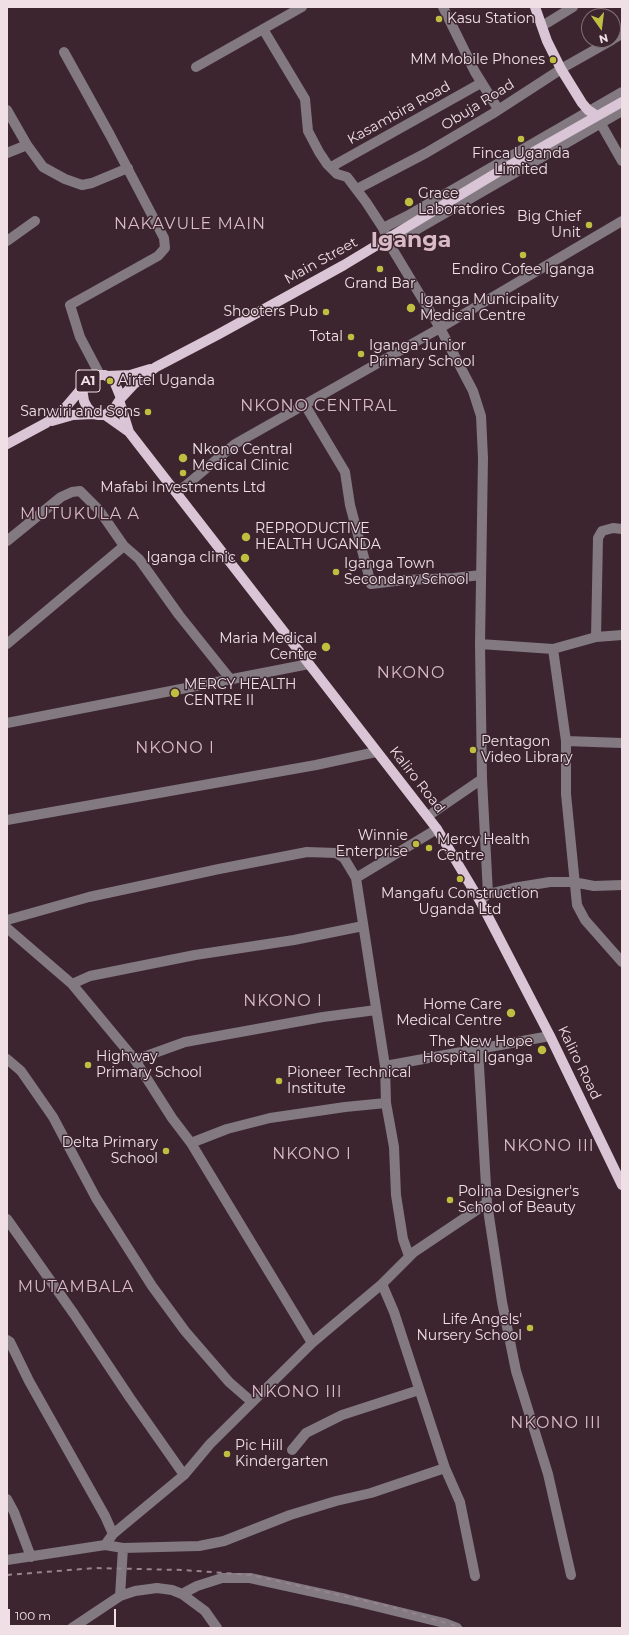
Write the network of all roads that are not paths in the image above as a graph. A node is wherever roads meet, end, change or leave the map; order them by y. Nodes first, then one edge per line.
1 (302, 7) edge
2 (443, 7) edge
3 (535, 7) edge
4 (541, 7) edge
5 (573, 7) edge
6 (546, 23) junction
7 (263, 29) junction
8 (598, 48) edge
9 (64, 52) dead end
10 (196, 67) dead end
11 (563, 68) junction
12 (481, 83) junction
13 (622, 92) edge
14 (622, 102) edge
15 (498, 109) junction
16 (7, 110) edge
17 (622, 110) edge
18 (595, 114) junction
19 (27, 145) junction
20 (7, 153) edge
21 (622, 161) edge
22 (331, 167) junction
23 (128, 168) junction
24 (357, 189) junction
25 (622, 221) edge
26 (35, 222) dead end
27 (383, 228) junction
28 (7, 241) edge
29 (389, 242) junction
30 (440, 328) junction
31 (156, 367) junction
32 (103, 376) junction
33 (82, 388) junction
34 (121, 400) junction
35 (305, 405) junction
36 (93, 414) junction
37 (105, 415) junction
38 (46, 422) junction
39 (129, 432) junction
40 (7, 444) edge
41 (177, 493) junction
42 (622, 529) edge
43 (7, 541) edge
44 (124, 546) junction
45 (481, 574) junction
46 (622, 635) edge
47 (596, 637) junction
48 (7, 644) edge
49 (480, 644) junction
50 (553, 649) junction
51 (309, 664) junction
52 (231, 680) junction
53 (7, 723) edge
54 (566, 741) junction
55 (622, 743) edge
56 (376, 752) junction
57 (482, 780) junction
58 (428, 816) junction
59 (7, 820) edge
60 (437, 829) junction
61 (356, 878) junction
62 (573, 882) junction
63 (622, 885) edge
64 (488, 894) junction
65 (480, 901) junction
66 (7, 920) edge
67 (363, 926) junction
68 (7, 928) edge
69 (622, 962) edge
70 (72, 984) junction
71 (376, 1010) junction
72 (550, 1036) junction
73 (478, 1049) junction
74 (7, 1059) edge
75 (135, 1060) junction
76 (385, 1066) junction
77 (386, 1103) junction
78 (191, 1144) junction
79 (622, 1185) edge
80 (487, 1203) junction
81 (7, 1219) edge
82 (409, 1256) junction
83 (382, 1284) junction
84 (7, 1340) edge
85 (312, 1343) junction
86 (419, 1390) junction
87 (252, 1402) junction
88 (292, 1450) dead end
89 (445, 1468) junction
90 (184, 1476) junction
91 (7, 1499) edge
92 (114, 1534) junction
93 (105, 1546) junction
94 (123, 1548) junction
95 (31, 1557) junction
96 (7, 1560) edge
97 (571, 1575) dead end
98 (475, 1576) dead end
99 (182, 1594) junction
100 (120, 1596) junction
101 (72, 1628) edge
102 (217, 1628) edge
103 (457, 1628) edge

1 - 7 street
2 - 12 street
3 - 11 main road
4 - 6 main road
5 - 6 street
6 - 11 main road
7 - 10 street
7 - 22 street
8 - 11 street, Obuja Road
9 - 23 street
11 - 15 street, Obuja Road
11 - 18 main road
12 - 15 street
12 - 22 street, Kasambira Road
13 - 18 street, Main Street
14 - 18 main road, Main Street / A1
15 - 24 street, Obuja Road
16 - 19 street
17 - 18 street, Main Street
18 - 21 street
18 - 27 street, Main Street
18 - 29 main road, Main Street / A1
19 - 20 street
19 - 23 street
22 - 24 street
23 - 32 street
24 - 27 street
25 - 30 street
26 - 28 street
27 - 29 street
29 - 30 street
29 - 31 main road, Main Street / A1
30 - 35 street
30 - 45 street
31 - 32 main road, A1
31 - 34 main road, A1
32 - 33 main road, A1
32 - 34 main road, A1
33 - 36 main road, A1
33 - 38 main road, A1
34 - 37 main road, A1
34 - 39 main road, Kaliro Road
35 - 41 street
35 - 45 street
36 - 37 main road, A1
36 - 38 main road, A1
37 - 39 main road, Kaliro Road
38 - 40 main road, A1
39 - 41 main road, Kaliro Road
41 - 51 main road, Kaliro Road
42 - 47 street
43 - 44 street
44 - 48 street
44 - 52 street
45 - 49 street
46 - 47 street
47 - 50 street
49 - 50 street
49 - 57 street
50 - 54 street
51 - 52 street
51 - 56 main road, Kaliro Road
52 - 53 street
54 - 55 street
54 - 62 street
56 - 58 main road, Kaliro Road
56 - 59 street
57 - 58 street
57 - 64 street
58 - 60 main road, Kaliro Road
60 - 61 street
60 - 65 main road, Kaliro Road
61 - 66 street
61 - 67 street
62 - 63 street
62 - 64 street
62 - 69 street
64 - 65 street
65 - 72 main road, Kaliro Road
67 - 70 street
67 - 71 street
68 - 70 street
70 - 75 street
71 - 75 street
71 - 76 street
72 - 73 street
72 - 79 main road, Kaliro Road
73 - 76 street
73 - 80 street
74 - 87 street
75 - 78 street
76 - 77 street
77 - 78 street
77 - 82 street
78 - 85 street
80 - 82 street
80 - 97 street
81 - 90 street
82 - 83 street
83 - 85 street
83 - 86 street
84 - 92 street
85 - 87 street
86 - 88 street
86 - 89 street
87 - 90 street
89 - 94 street
89 - 98 street
90 - 92 street
91 - 95 street
92 - 93 street
93 - 94 street
93 - 95 street
94 - 100 street
95 - 96 street
99 - 100 street
99 - 102 street
99 - 103 street
100 - 101 street

